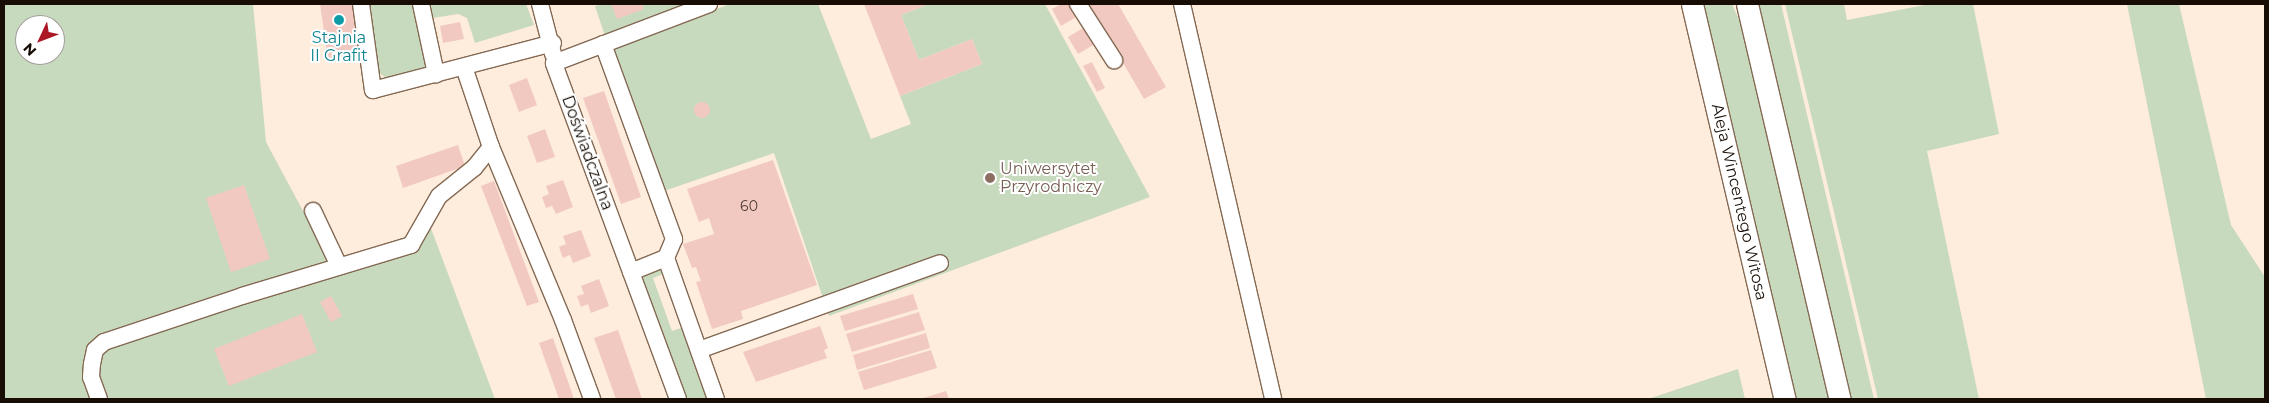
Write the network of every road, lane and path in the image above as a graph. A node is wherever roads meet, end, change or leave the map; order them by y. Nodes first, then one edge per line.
1 (361, 4) edge
2 (420, 4) edge
3 (540, 4) edge
4 (709, 4) edge
5 (1078, 4) edge
6 (1182, 4) edge
7 (1692, 4) edge
8 (1747, 4) edge
9 (553, 44) junction
10 (603, 44) junction
11 (1114, 60) dead end
12 (554, 63) junction
13 (464, 67) junction
14 (436, 74) junction
15 (490, 147) junction
16 (313, 211) dead end
17 (666, 258) junction
18 (940, 263) dead end
19 (339, 266) junction
20 (631, 272) junction
21 (699, 350) junction
22 (98, 399) edge
23 (592, 399) edge
24 (678, 399) edge
25 (716, 399) edge
26 (1273, 399) edge
27 (1785, 399) edge
28 (1840, 399) edge

1 - 14 street
2 - 14 street
3 - 9 street, Doświadczalna
4 - 10 street
5 - 11 street
6 - 26 street
7 - 27 main road, Aleja Wincentego Witosa
8 - 28 main road
9 - 12 street, Doświadczalna
9 - 13 street
10 - 12 street
10 - 17 street
12 - 20 street, Doświadczalna
13 - 14 street
13 - 15 street
15 - 19 street
15 - 23 street
16 - 19 street
17 - 20 street
17 - 21 street
18 - 21 street
19 - 22 street
20 - 24 street, Doświadczalna
21 - 25 street

